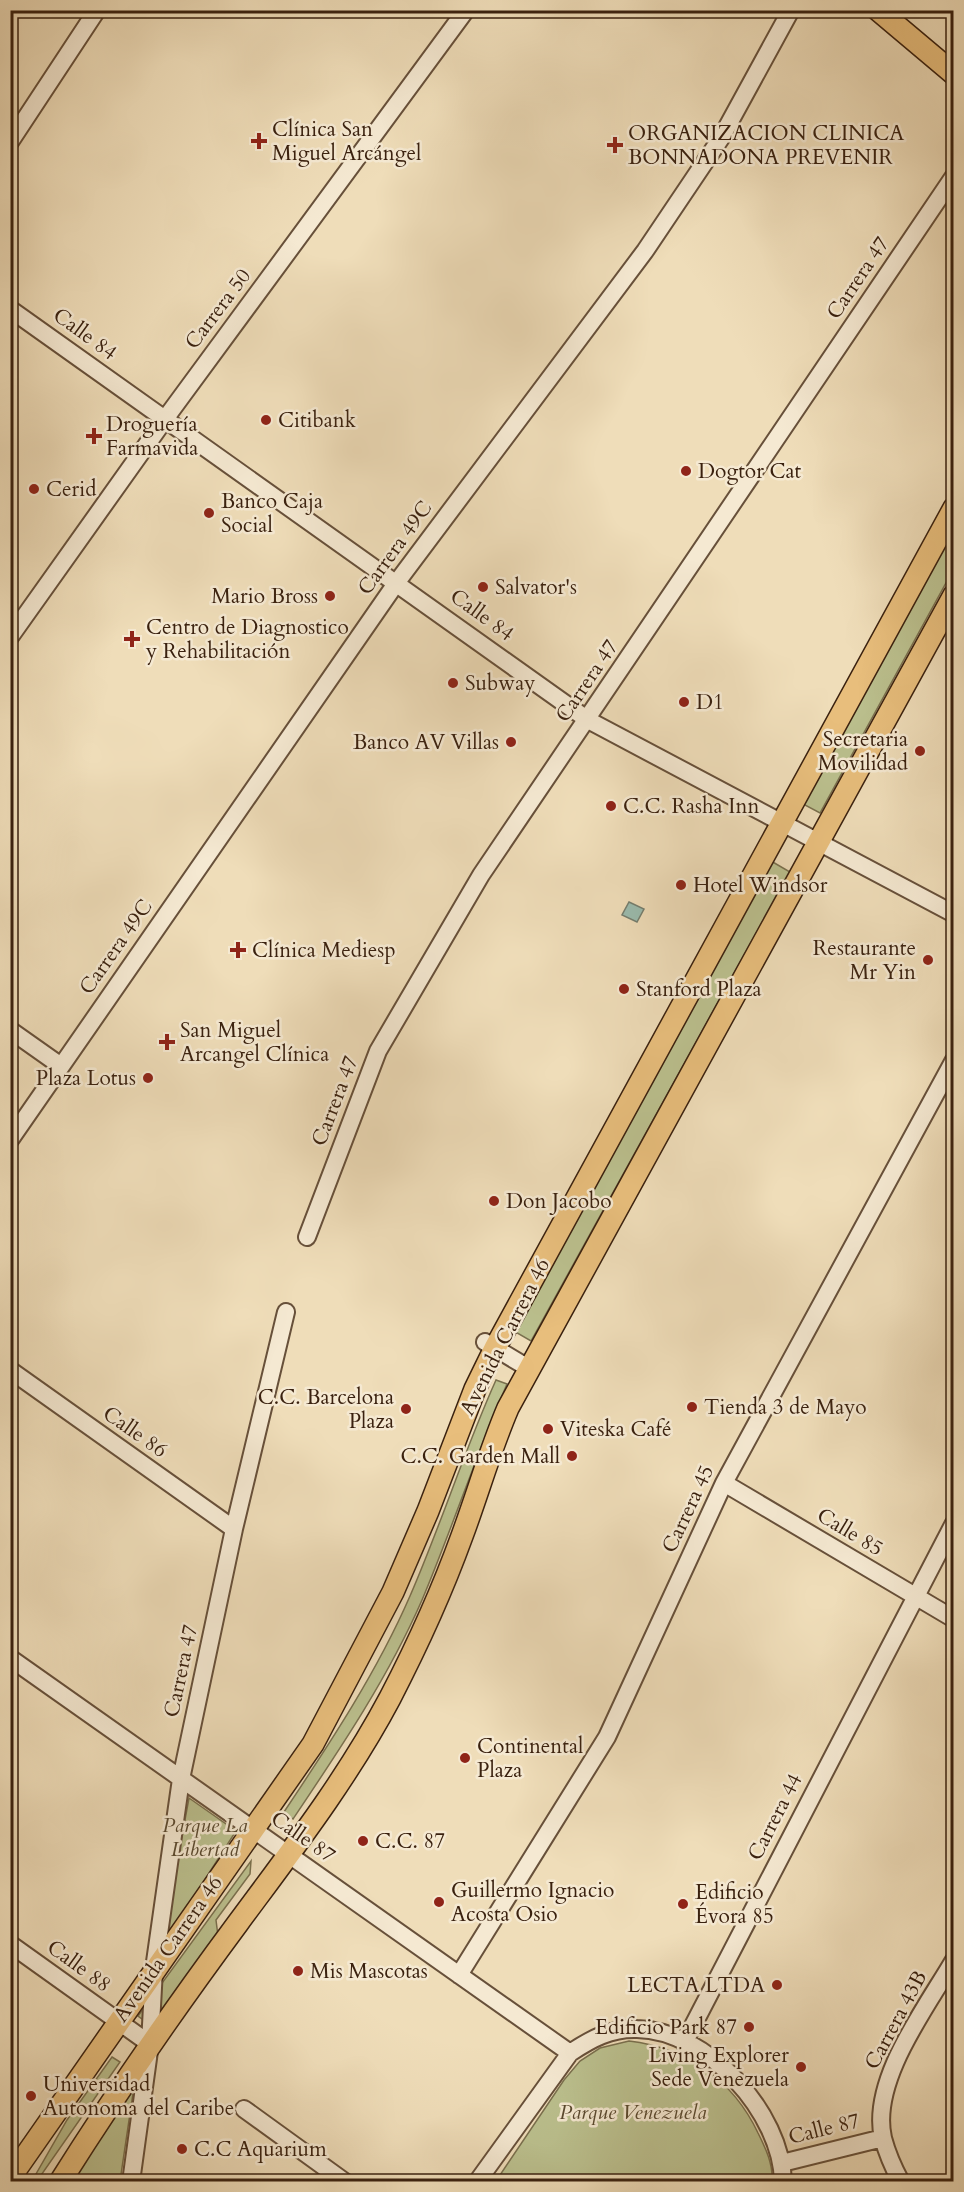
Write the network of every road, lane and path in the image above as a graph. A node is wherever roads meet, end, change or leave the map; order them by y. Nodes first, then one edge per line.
1 (97, 10) edge
2 (466, 10) edge
3 (791, 10) edge
4 (878, 10) edge
5 (954, 74) edge
6 (10, 142) edge
7 (954, 176) edge
8 (10, 309) edge
9 (165, 419) junction
10 (951, 517) edge
11 (397, 582) junction
12 (954, 595) edge
13 (10, 637) edge
14 (588, 720) junction
15 (781, 823) junction
16 (819, 842) junction
17 (954, 914) edge
18 (10, 1030) edge
19 (954, 1060) edge
20 (61, 1065) junction
21 (10, 1140) edge
22 (307, 1237) dead end
23 (286, 1312) dead end
24 (490, 1345) junction
25 (530, 1369) junction
26 (10, 1370) edge
27 (724, 1483) junction
28 (954, 1523) edge
29 (234, 1529) junction
30 (914, 1595) junction
31 (954, 1619) edge
32 (10, 1658) edge
33 (181, 1779) junction
34 (253, 1829) junction
35 (290, 1855) junction
36 (10, 1944) edge
37 (954, 1960) edge
38 (154, 1969) junction
39 (459, 1975) junction
40 (117, 2021) junction
41 (684, 2043) junction
42 (150, 2044) junction
43 (570, 2053) junction
44 (244, 2109) dead end
45 (883, 2138) junction
46 (782, 2163) junction
47 (10, 2178) edge
48 (60, 2181) edge
49 (130, 2181) edge
50 (345, 2181) edge
51 (477, 2181) edge
52 (783, 2181) edge
53 (901, 2181) edge

1 - 6 street
2 - 9 street, Carrera 50
3 - 11 street, Carrera 49C
4 - 5 main road
7 - 14 street, Carrera 47
8 - 9 street, Calle 84
9 - 11 street, Calle 84
9 - 13 street, Carrera 50
10 - 15 main road, Avenida Carrera 46
11 - 14 street, Calle 84
11 - 20 street, Carrera 49C
12 - 16 main road, Avenida Carrera 46
14 - 15 street, Calle 84
14 - 22 street, Carrera 47
15 - 16 street, Calle 84
15 - 24 main road, Avenida Carrera 46
16 - 17 street, Calle 84
16 - 25 main road, Avenida Carrera 46
18 - 20 street
19 - 27 street, Carrera 45
20 - 21 street, Carrera 49C
23 - 29 street, Carrera 47
24 - 25 street
24 - 34 main road, Avenida Carrera 46
25 - 35 main road, Avenida Carrera 46
26 - 29 street, Calle 86
27 - 30 street, Calle 85
27 - 39 street, Carrera 45
28 - 30 street, Carrera 44
29 - 33 street, Carrera 47
30 - 31 street, Calle 85
30 - 41 street, Carrera 44
32 - 33 street, Calle 87
33 - 34 street, Calle 87
33 - 38 street, Carrera 47
34 - 35 street, Calle 87
34 - 38 main road, Avenida Carrera 46
35 - 39 street, Calle 87
35 - 42 main road, Avenida Carrera 46
36 - 40 street, Calle 88
37 - 45 street, Carrera 43B
38 - 40 main road, Avenida Carrera 46
38 - 42 street, Carrera 47
39 - 43 street, Calle 87
40 - 42 street, Calle 88
40 - 47 main road, Avenida Carrera 46
41 - 43 street
41 - 46 street, Calle 87
42 - 48 main road, Avenida Carrera 46
42 - 49 street, Carrera 47
43 - 51 street
44 - 50 street
45 - 46 street, Calle 87
45 - 53 street, Calle 87
46 - 52 street

